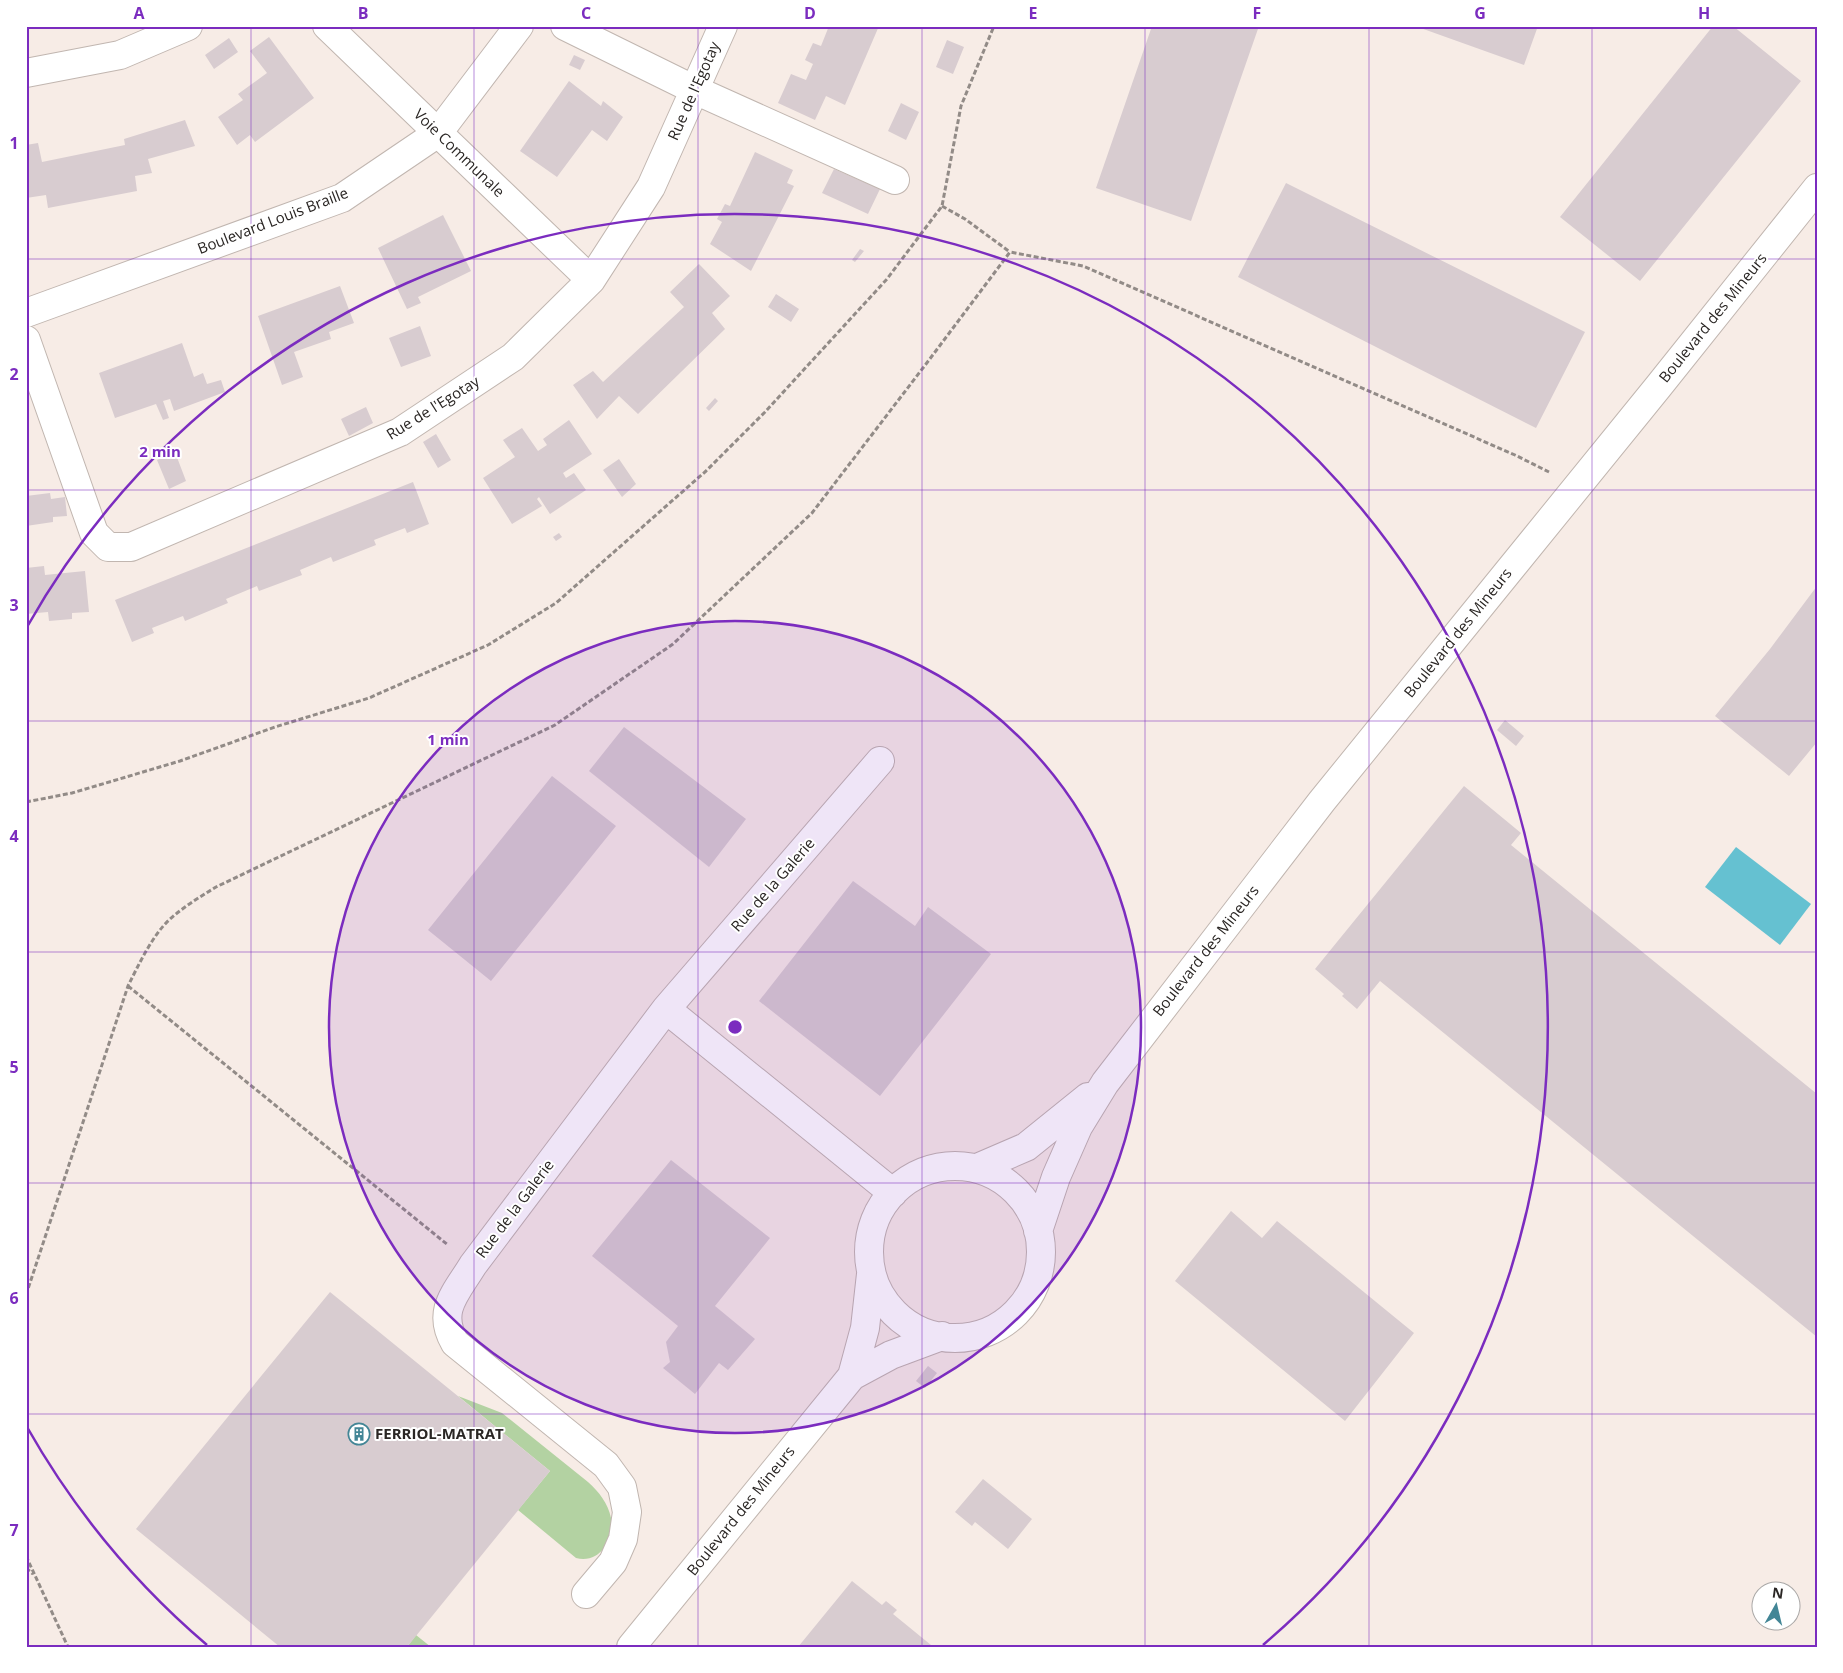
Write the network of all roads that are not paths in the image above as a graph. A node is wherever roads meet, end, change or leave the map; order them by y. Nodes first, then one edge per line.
1 (188, 26) edge
2 (327, 26) edge
3 (519, 26) edge
4 (565, 26) edge
5 (723, 26) edge
6 (26, 73) edge
7 (695, 90) junction
8 (438, 133) junction
9 (895, 180) dead end
10 (1817, 188) edge
11 (591, 280) junction
12 (26, 313) edge
13 (26, 340) edge
14 (880, 761) dead end
15 (666, 1009) junction
16 (1104, 1083) junction
17 (977, 1168) junction
18 (893, 1193) junction
19 (1038, 1231) junction
20 (872, 1269) junction
21 (942, 1336) junction
22 (852, 1376) junction
23 (586, 1594) dead end
24 (631, 1647) edge

1 - 6 street
2 - 8 street, Voie Communale
3 - 8 street, Boulevard Louis Braille
4 - 7 street
5 - 7 street, Rue de l'Egotay
7 - 9 street
7 - 11 street, Rue de l'Egotay
8 - 11 street, Voie Communale
8 - 12 street, Boulevard Louis Braille
10 - 16 street, Boulevard des Mineurs
11 - 13 street, Rue de l'Egotay
14 - 15 street, Rue de la Galerie
15 - 18 street
15 - 23 street, Rue de la Galerie
16 - 17 street, Boulevard des Mineurs
16 - 19 street, Boulevard des Mineurs
17 - 18 street
17 - 19 street
18 - 20 street
19 - 21 street
20 - 21 street
20 - 22 street, Boulevard des Mineurs
21 - 22 street, Boulevard des Mineurs
22 - 24 street, Boulevard des Mineurs

